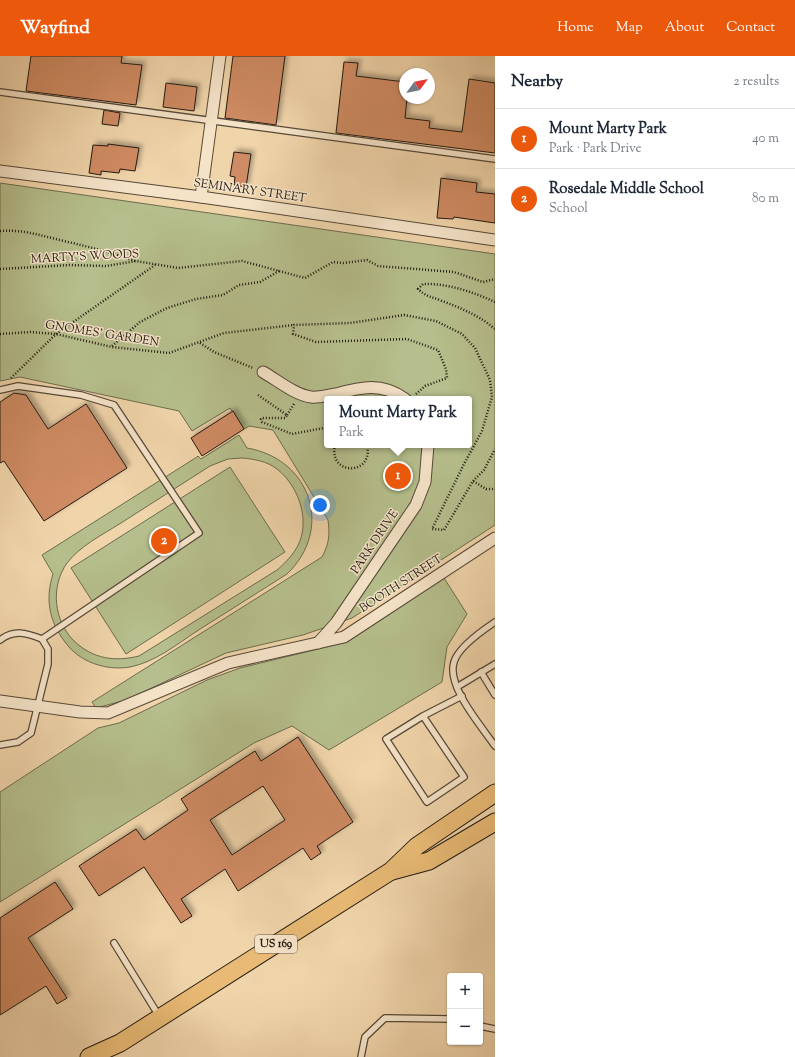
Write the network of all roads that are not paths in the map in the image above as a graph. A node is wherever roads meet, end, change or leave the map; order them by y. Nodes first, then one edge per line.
1 (220, 56) edge
2 (0, 92) edge
3 (211, 120) junction
4 (495, 159) edge
5 (0, 171) edge
6 (200, 197) junction
7 (495, 240) edge
8 (263, 372) road end
9 (0, 390) edge
10 (408, 396) edge
11 (428, 448) edge
12 (495, 538) edge
13 (495, 622) edge
14 (42, 639) junction
15 (0, 640) edge
16 (318, 643) junction
17 (495, 664) edge
18 (481, 672) junction
19 (457, 687) junction
20 (495, 695) edge
21 (462, 696) junction
22 (0, 701) edge
23 (38, 706) junction
24 (423, 716) junction
25 (0, 745) edge
26 (495, 746) edge
27 (495, 793) edge
28 (495, 822) edge
29 (391, 871) junction
30 (114, 943) dead end
31 (160, 1018) junction
32 (447, 1019) edge
33 (483, 1027) edge
34 (495, 1029) edge
35 (120, 1043) junction
36 (89, 1057) edge
37 (106, 1057) edge
38 (361, 1057) edge

1 - 3 street
2 - 3 lane
3 - 4 lane
3 - 6 street
5 - 6 street, SEMINARY STREET
6 - 7 street, SEMINARY STREET
8 - 10 street
9 - 14 lane
11 - 16 street, PARK DRIVE
12 - 16 street, BOOTH STREET
13 - 19 lane
14 - 15 lane
14 - 23 lane
16 - 23 street, BOOTH STREET
17 - 18 lane
18 - 19 lane
18 - 20 lane
19 - 21 lane
21 - 24 lane
21 - 26 lane
22 - 23 street
23 - 25 lane
24 - 24 lane
27 - 29 main road, US 169
28 - 29 main road, US 169
29 - 31 main road, US 169
30 - 31 lane
31 - 35 main road, US 169
32 - 38 lane
33 - 34 lane
35 - 36 main road, US 169
35 - 37 main road, US 169

